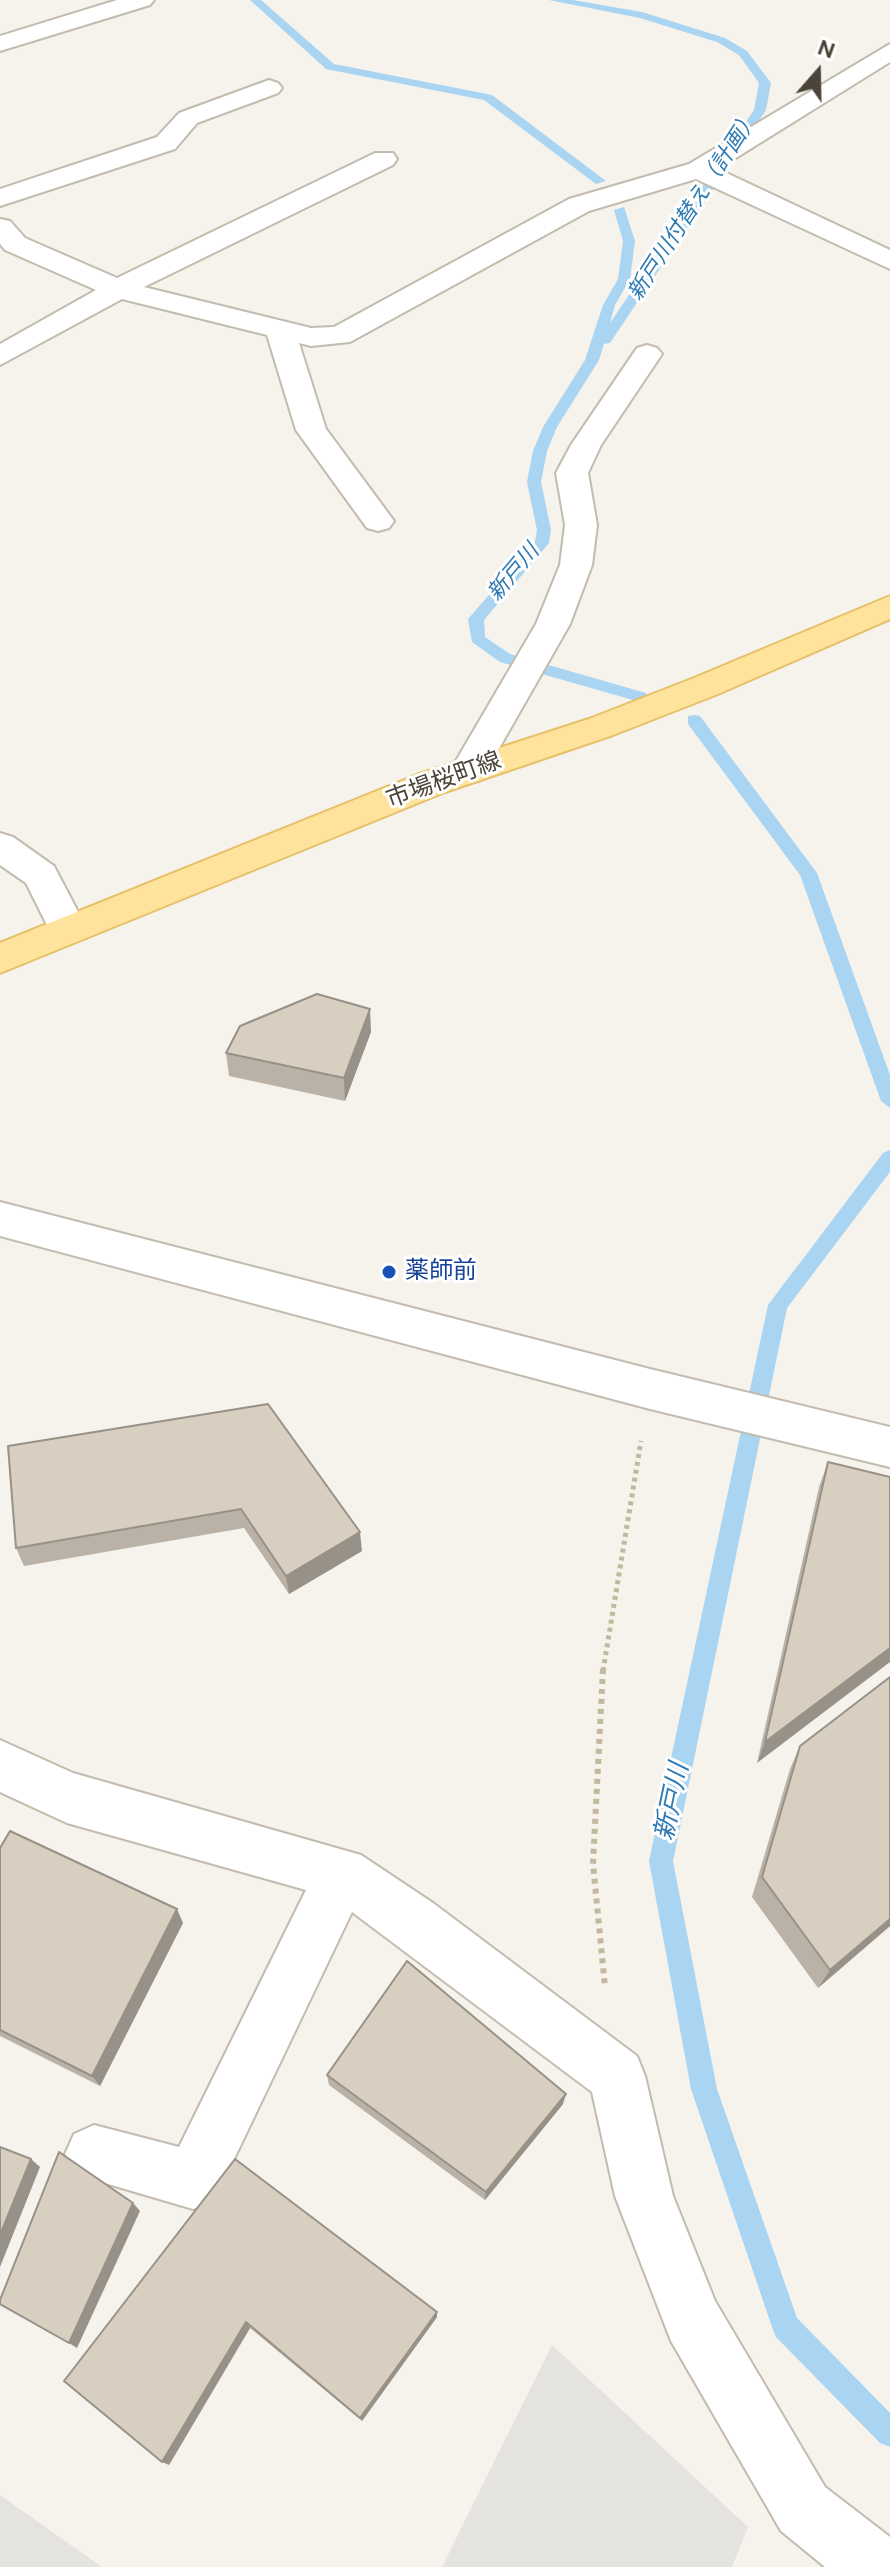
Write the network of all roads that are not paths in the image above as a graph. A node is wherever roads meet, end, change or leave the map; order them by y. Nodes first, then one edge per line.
1 (142, 0) edge
2 (0, 44) edge
3 (890, 51) edge
4 (269, 88) dead end
5 (384, 159) dead end
6 (698, 170) junction
7 (0, 198) edge
8 (5, 241) edge
9 (890, 261) edge
10 (118, 289) junction
11 (280, 330) junction
12 (647, 354) dead end
13 (0, 356) edge
14 (378, 521) dead end
15 (890, 606) edge
16 (468, 771) junction
17 (0, 846) edge
18 (68, 929) junction
19 (0, 959) edge
20 (0, 1219) edge
21 (890, 1447) edge
22 (0, 1765) edge
23 (342, 1874) junction
24 (94, 2154) dead end
25 (876, 2567) edge

1 - 2 street
3 - 6 street
4 - 7 street
5 - 10 street
6 - 9 street
6 - 11 street
8 - 10 street
10 - 11 street
10 - 13 street
11 - 14 street
12 - 16 street
15 - 16 main road, 市場桜町線
16 - 18 main road, 市場桜町線
17 - 18 street
18 - 19 main road, 市場桜町線
20 - 21 street
22 - 23 street
23 - 24 street
23 - 25 street

